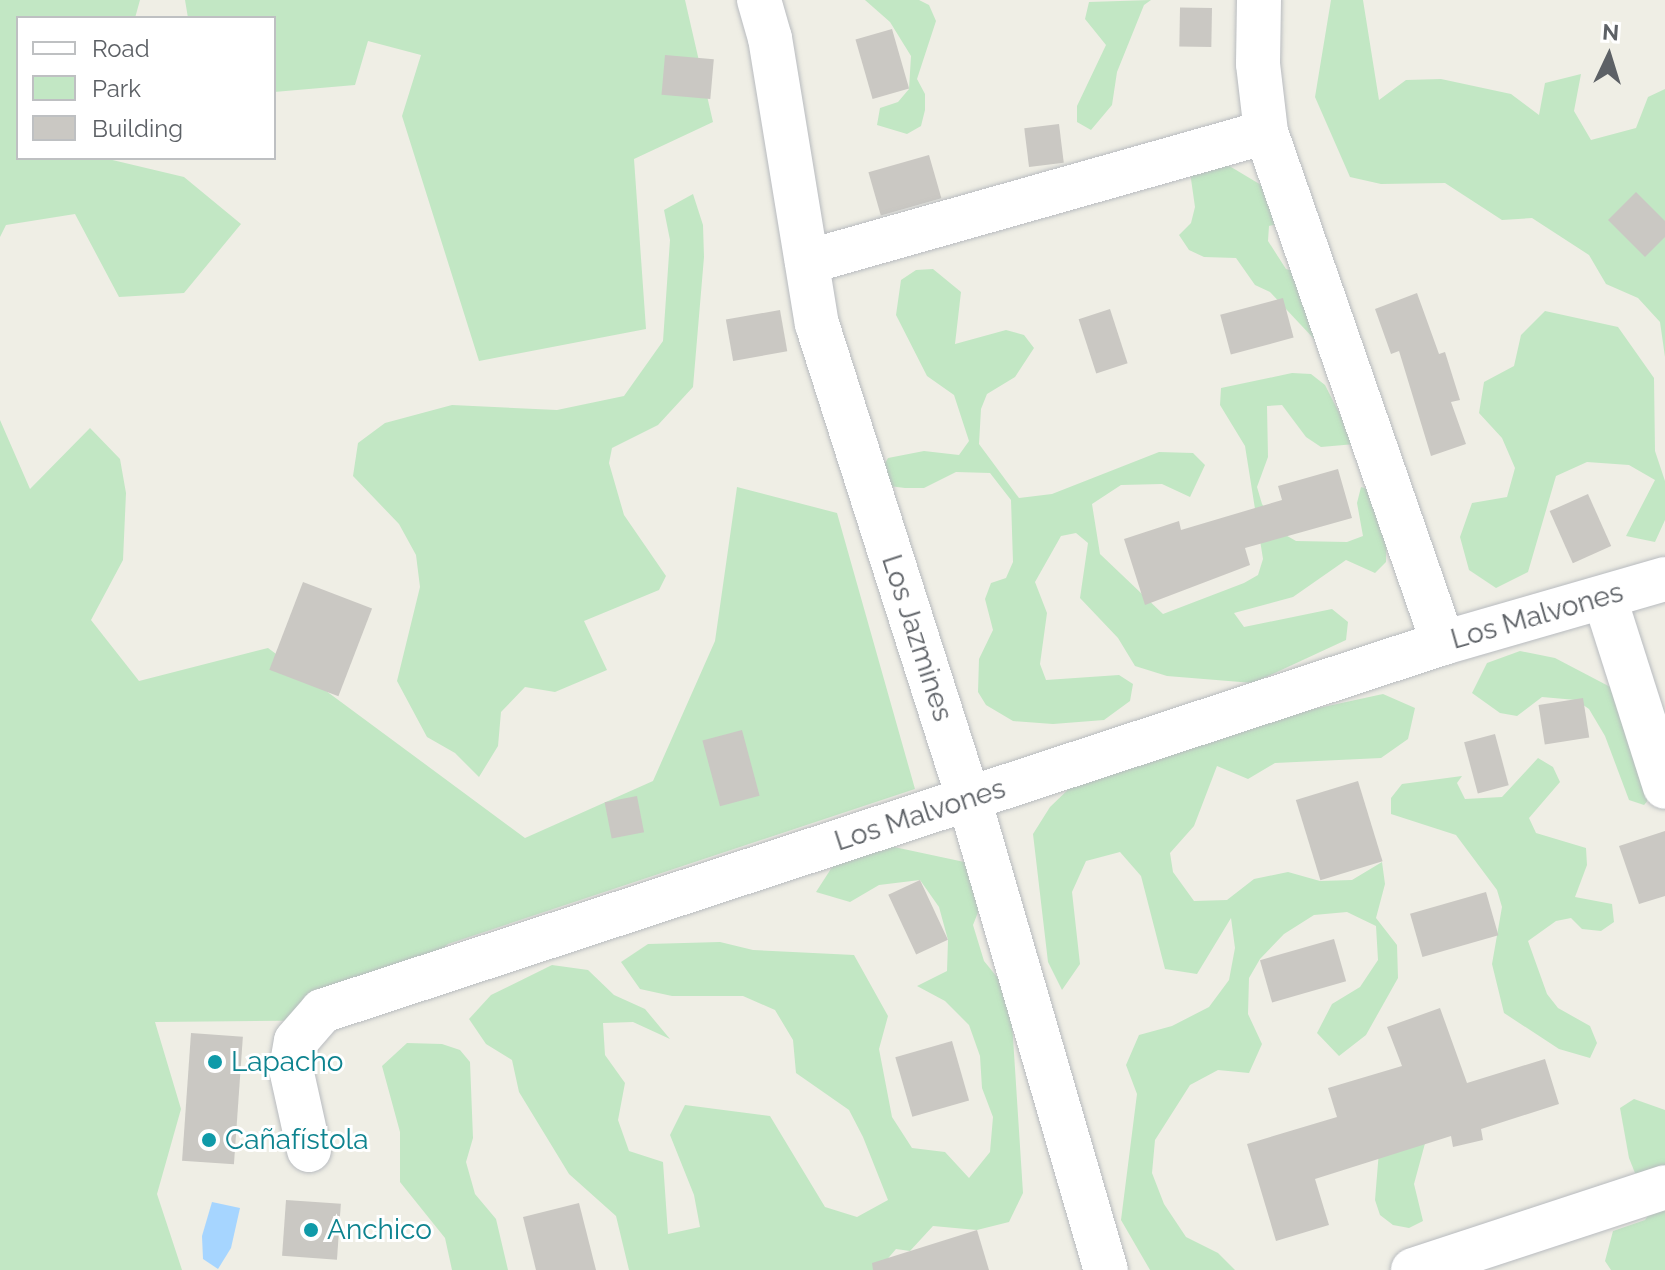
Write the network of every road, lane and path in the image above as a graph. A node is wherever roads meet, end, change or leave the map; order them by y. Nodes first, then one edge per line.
1 (759, 0) edge
2 (1259, 0) edge
3 (1266, 132) junction
4 (807, 262) junction
5 (1665, 579) edge
6 (1605, 599) junction
7 (1443, 643) junction
8 (1665, 787) edge
9 (969, 799) junction
10 (309, 1150) dead end
11 (1665, 1187) edge
12 (1106, 1270) edge
13 (1413, 1270) edge

1 - 4 street, Los Jazmines
2 - 3 street
3 - 4 street
3 - 7 street
4 - 9 street, Los Jazmines
5 - 6 street, Los Malvones
6 - 7 street, Los Malvones
6 - 8 street
7 - 9 street, Los Malvones
9 - 10 street, Los Malvones
9 - 12 street, Los Jazmines
11 - 13 street

